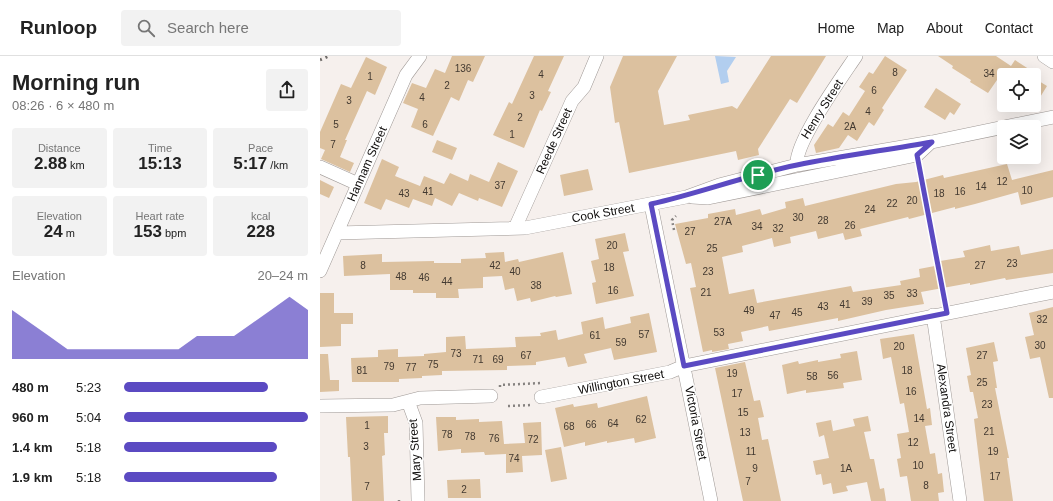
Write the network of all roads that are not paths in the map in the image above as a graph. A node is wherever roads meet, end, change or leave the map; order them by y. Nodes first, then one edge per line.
1 (597, 56) edge
2 (856, 56) edge
3 (1044, 56) edge
4 (418, 57) edge
5 (1053, 62) edge
6 (1053, 117) edge
7 (932, 142) junction
8 (797, 165) junction
9 (320, 168) edge
10 (358, 184) junction
11 (686, 197) junction
12 (651, 204) junction
13 (515, 228) junction
14 (337, 233) junction
15 (320, 270) edge
16 (1053, 292) edge
17 (933, 316) junction
18 (684, 366) junction
19 (491, 396) dead end
20 (408, 401) junction
21 (538, 401) road end
22 (320, 406) edge
23 (418, 500) dead end
24 (711, 501) edge
25 (960, 501) edge

1 - 13 street, Reede Street
2 - 8 street, Henry Street
3 - 5 street
4 - 10 street, Hannam Street
6 - 7 street, Cook Street
7 - 8 street, Cook Street
7 - 11 street
8 - 11 street, Cook Street
9 - 10 street
10 - 14 street, Hannam Street
11 - 12 street, Cook Street
12 - 13 street, Cook Street
12 - 18 street, Victoria Street
13 - 14 street, Cook Street
14 - 15 street, Hannam Street
16 - 17 street, Willington Street
17 - 18 street, Willington Street
17 - 25 street, Alexandra Street
18 - 21 street, Willington Street
18 - 24 street, Victoria Street
19 - 20 street
20 - 22 street
20 - 23 street, Mary Street

